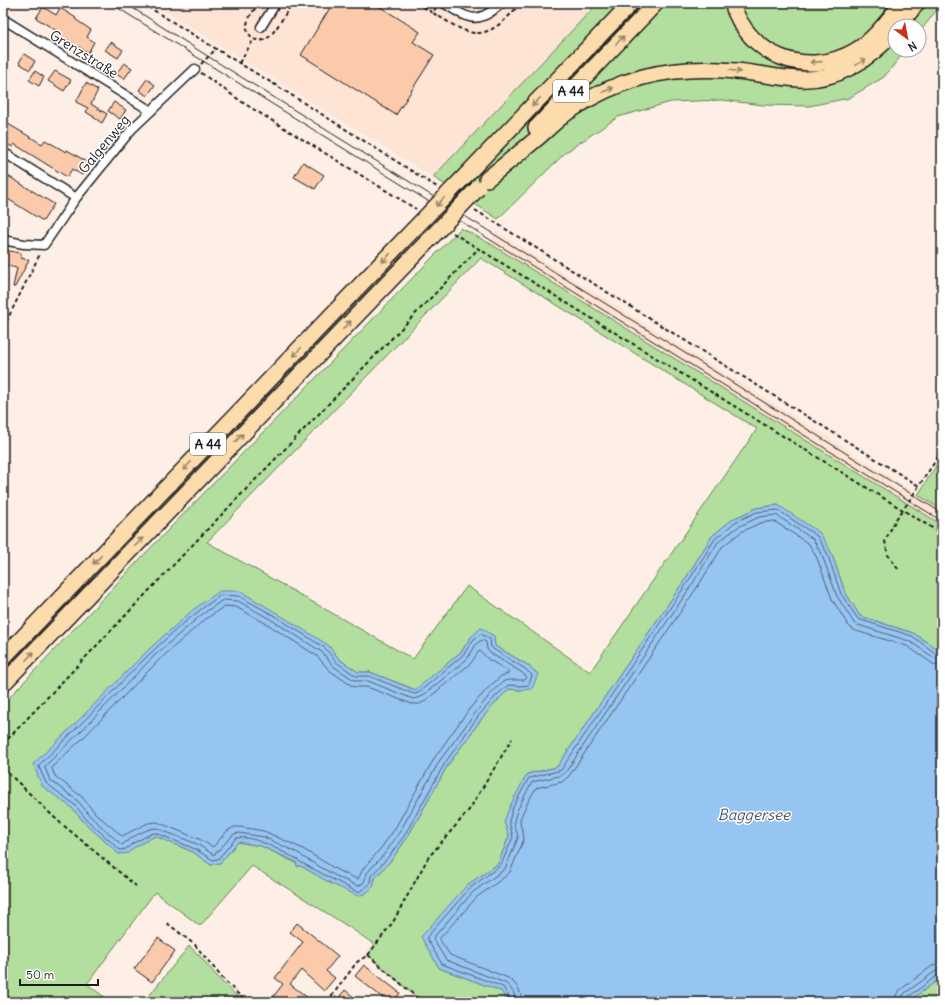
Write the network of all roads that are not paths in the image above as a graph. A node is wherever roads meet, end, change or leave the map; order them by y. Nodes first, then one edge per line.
1 (276, 3) edge
2 (444, 3) edge
3 (502, 3) edge
4 (631, 3) edge
5 (656, 3) edge
6 (732, 3) edge
7 (902, 3) edge
8 (917, 3) edge
9 (905, 18) edge
10 (3, 19) edge
11 (261, 27) dead end
12 (887, 39) edge
13 (195, 69) road end
14 (151, 111) junction
15 (3, 152) edge
16 (483, 183) junction
17 (76, 198) junction
18 (3, 240) edge
19 (3, 658) edge
20 (3, 684) edge

1 - 11 street
2 - 3 street
4 -> 19 highway, A 44, bridge
16 -> 5 highway, A 44
7 -> 6 highway
8 - 9 highway
10 - 14 street, Grenzstraße
16 -> 12 highway
13 - 14 street, Galgenweg
14 - 17 street, Galgenweg
15 - 17 street
20 -> 16 highway, A 44, bridge
17 - 18 street, Galgenweg

